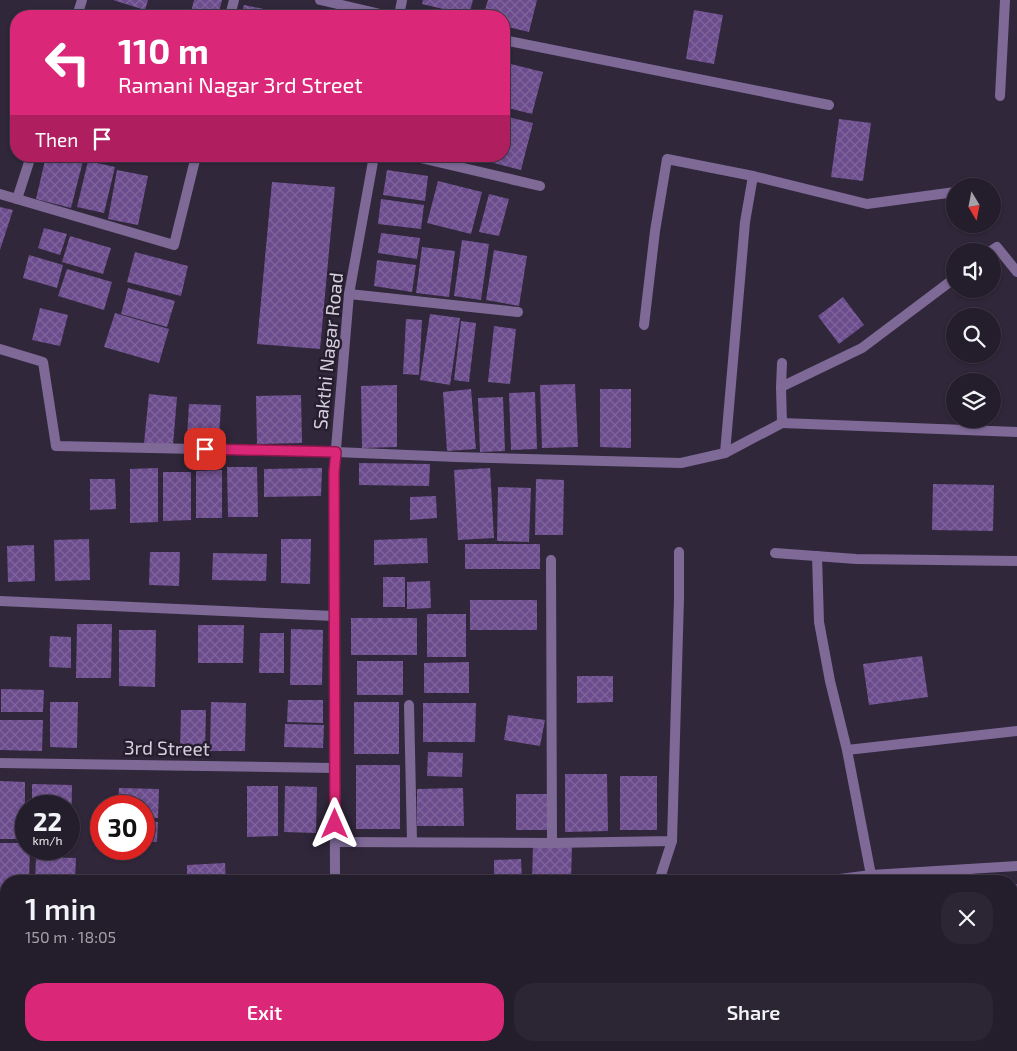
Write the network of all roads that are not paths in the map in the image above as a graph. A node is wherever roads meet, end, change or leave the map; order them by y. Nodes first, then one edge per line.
1 (320, 0) edge
2 (1005, 0) edge
3 (363, 10) edge
4 (510, 41) edge
5 (1000, 96) dead end
6 (829, 105) dead end
7 (29, 162) edge
8 (195, 162) edge
9 (373, 162) edge
10 (438, 162) edge
11 (753, 176) junction
12 (540, 186) dead end
13 (946, 193) edge
14 (0, 194) edge
15 (17, 199) junction
16 (1001, 252) edge
17 (1017, 272) edge
18 (946, 285) edge
19 (349, 294) junction
20 (518, 312) dead end
21 (644, 325) dead end
22 (0, 349) edge
23 (782, 363) dead end
24 (781, 388) junction
25 (782, 423) junction
26 (1017, 432) edge
27 (336, 452) junction
28 (725, 453) junction
29 (679, 552) dead end
30 (775, 553) dead end
31 (816, 556) junction
32 (551, 560) dead end
33 (1017, 561) edge
34 (0, 600) edge
35 (334, 616) junction
36 (409, 705) dead end
37 (1017, 731) edge
38 (847, 750) junction
39 (0, 763) edge
40 (334, 768) junction
41 (672, 841) junction
42 (335, 842) junction
43 (412, 842) junction
44 (552, 843) junction
45 (1017, 866) edge
46 (968, 869) junction
47 (334, 875) edge
48 (662, 875) edge
49 (871, 875) joint
50 (968, 875) edge

1 - 3 street
2 - 5 street
4 - 6 street
7 - 15 street
8 - 15 street
9 - 19 street, Sakthi Nagar Road
10 - 12 street
11 - 13 street
11 - 21 street
11 - 28 street
14 - 15 street
16 - 17 street
18 - 24 street
19 - 20 street
19 - 27 street, Sakthi Nagar Road
22 - 27 street
23 - 24 street
24 - 25 street
25 - 26 street
25 - 28 street
27 - 28 street
27 - 35 street, Sakthi Nagar Road
29 - 41 street
30 - 31 street
31 - 33 street
31 - 38 street
32 - 44 street
34 - 35 street
35 - 40 street, Sakthi Nagar Road
36 - 43 street
37 - 38 street
38 - 49 street
39 - 40 street, 3rd Street
40 - 42 street, Sakthi Nagar Road
41 - 44 street
41 - 48 street
42 - 43 street
42 - 47 street, Sakthi Nagar Road
43 - 44 street
45 - 46 street
46 - 49 street
46 - 50 street

